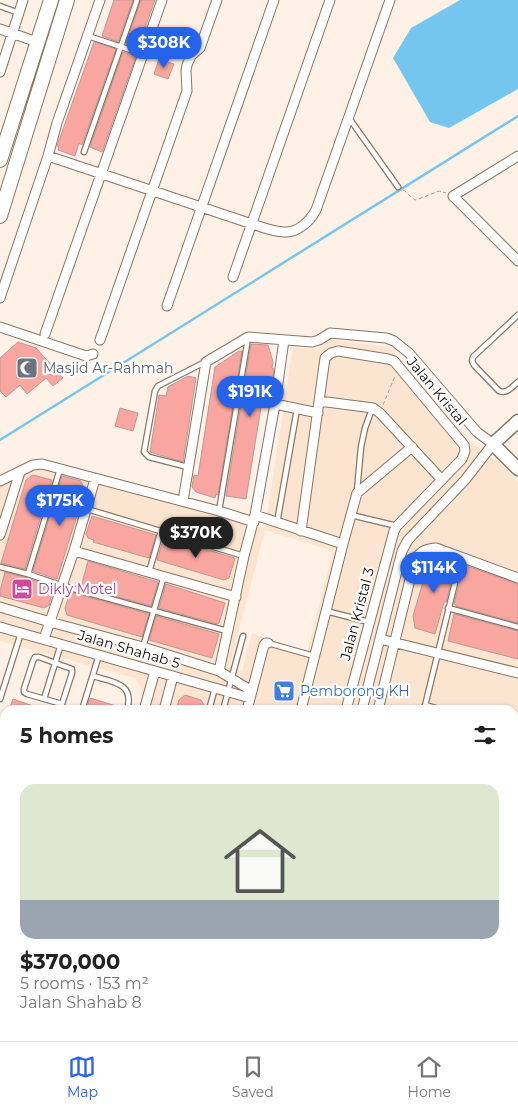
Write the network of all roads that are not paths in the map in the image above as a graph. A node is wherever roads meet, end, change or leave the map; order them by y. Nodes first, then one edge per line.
1 (23, 0) edge
2 (50, 0) edge
3 (67, 0) edge
4 (100, 0) edge
5 (137, 0) edge
6 (162, 0) edge
7 (217, 0) edge
8 (274, 0) edge
9 (330, 0) edge
10 (390, 0) edge
11 (0, 6) edge
12 (19, 13) junction
13 (0, 29) edge
14 (12, 33) junction
15 (88, 36) junction
16 (37, 42) junction
17 (121, 46) junction
18 (143, 54) junction
19 (0, 72) edge
20 (349, 118) junction
21 (84, 152) dead end
22 (48, 156) junction
23 (518, 156) edge
24 (0, 160) edge
25 (100, 174) junction
26 (398, 187) dead end
27 (152, 191) junction
28 (201, 207) junction
29 (0, 216) edge
30 (252, 224) junction
31 (518, 261) edge
32 (233, 277) dead end
33 (0, 298) edge
34 (167, 306) dead end
35 (518, 315) edge
36 (0, 327) edge
37 (45, 334) dead end
38 (248, 337) junction
39 (100, 340) dead end
40 (284, 340) junction
41 (410, 353) junction
42 (94, 354) dead end
43 (206, 362) junction
44 (396, 364) junction
45 (518, 382) edge
46 (319, 401) junction
47 (275, 404) junction
48 (297, 409) junction
49 (376, 410) junction
50 (318, 414) junction
51 (518, 420) edge
52 (493, 444) junction
53 (412, 447) junction
54 (188, 467) junction
55 (60, 469) junction
56 (518, 469) edge
57 (20, 472) junction
58 (95, 479) junction
59 (442, 480) junction
60 (0, 481) edge
61 (357, 493) junction
62 (183, 501) junction
63 (87, 509) junction
64 (219, 511) junction
65 (351, 515) junction
66 (254, 519) junction
67 (277, 523) junction
68 (395, 529) junction
69 (161, 531) junction
70 (301, 531) junction
71 (0, 535) edge
72 (408, 540) junction
73 (343, 544) junction
74 (74, 551) junction
75 (244, 556) junction
76 (461, 558) junction
77 (0, 567) edge
78 (149, 572) junction
79 (28, 574) junction
80 (164, 576) junction
81 (518, 578) edge
82 (63, 586) junction
83 (236, 597) junction
84 (0, 607) edge
85 (448, 608) junction
86 (154, 610) junction
87 (326, 611) junction
88 (50, 622) junction
89 (369, 622) junction
90 (0, 627) edge
91 (518, 627) edge
92 (228, 632) junction
93 (21, 633) junction
94 (243, 636) dead end
95 (380, 638) junction
96 (44, 639) junction
97 (394, 642) junction
98 (268, 643) joint
99 (61, 644) junction
100 (143, 647) junction
101 (437, 652) junction
102 (99, 655) junction
103 (314, 656) junction
104 (55, 662) junction
105 (155, 671) junction
106 (219, 671) junction
107 (518, 674) edge
108 (93, 676) junction
109 (173, 676) junction
110 (232, 678) junction
111 (215, 688) junction
112 (228, 692) junction
113 (251, 694) junction
114 (0, 699) edge
115 (44, 699) junction
116 (84, 705) edge
117 (129, 705) edge
118 (145, 705) edge
119 (165, 705) edge
120 (210, 705) edge
121 (224, 705) edge
122 (248, 705) edge
123 (302, 705) edge
124 (347, 705) edge
125 (363, 705) edge
126 (379, 705) edge
127 (424, 705) edge

1 - 12 street
2 - 16 main road
3 - 29 main road
4 - 15 street
5 - 17 lane
6 - 18 street
7 - 27 street
8 - 28 street
9 - 30 street
10 - 20 street
11 - 12 lane
12 - 14 street
13 - 14 street
14 - 16 street
14 - 19 street
15 - 17 lane
15 - 22 street
16 - 24 main road
17 - 18 lane
17 - 21 lane
18 - 25 street
20 - 26 lane
20 - 30 street
22 - 25 street
22 - 33 street
23 - 31 street
25 - 27 street
25 - 37 street
27 - 28 street
27 - 39 street
28 - 30 street
28 - 34 street
30 - 32 street
35 - 45 lane
36 - 42 street
38 - 40 street
38 - 43 street
38 - 64 lane
40 - 41 street, Jalan Kristal
40 - 47 street
41 - 44 street
41 - 52 street, Jalan Kristal
43 - 54 street
43 - 54 lane
44 - 46 street, Jalan Kristal
44 - 59 street, Jalan Kristal
46 - 49 street
46 - 50 street, Jalan Kristal
47 - 48 street
47 - 66 street
48 - 50 street
48 - 67 lane
49 - 53 street
49 - 61 lane
50 - 70 street, Jalan Kristal
51 - 52 street
52 - 56 street
52 - 72 street
53 - 59 street
53 - 61 street
54 - 62 street
55 - 57 street
55 - 58 street
55 - 79 lane
57 - 60 street
57 - 71 street
58 - 62 street
58 - 63 street
59 - 68 street, Jalan Kristal
61 - 65 street
62 - 64 street
63 - 69 lane
63 - 74 street
64 - 66 street
65 - 68 lane
65 - 73 street
66 - 67 street
66 - 75 street
67 - 70 street
68 - 72 street
68 - 89 street, Jalan Kristal 3
69 - 75 lane
69 - 78 lane
70 - 73 street
72 - 95 street
73 - 87 street
74 - 78 street
74 - 82 street
75 - 83 street
76 - 81 street
76 - 85 lane
76 - 97 street
77 - 79 lane
78 - 80 street
79 - 82 lane
80 - 83 street
80 - 86 lane
82 - 86 lane
82 - 88 street
83 - 92 street
84 - 88 street
85 - 91 lane
85 - 101 lane
86 - 92 lane
86 - 100 lane
87 - 89 lane
87 - 103 street
88 - 96 street
88 - 100 street
89 - 124 street, Jalan Kristal 3
90 - 93 street, Jalan Shahab 5
92 - 106 street
93 - 96 street, Jalan Shahab 5
93 - 114 lane
94 - 110 lane
95 - 97 street
95 - 125 street
96 - 99 street, Jalan Shahab 5
97 - 101 street
97 - 126 street
98 - 103 lane
98 - 113 street
99 - 102 street, Jalan Shahab 5
99 - 104 lane
100 - 106 street
101 - 107 street
101 - 127 lane
102 - 105 street, Jalan Shahab 5
102 - 108 lane
103 - 123 street
104 - 115 lane
104 - 115 lane
104 - 115 lane
105 - 109 street, Jalan Shahab 5
105 - 118 street
106 - 110 street
108 - 116 lane
108 - 117 lane
109 - 111 street, Jalan Shahab 5
109 - 119 street
110 - 112 lane
110 - 113 street
111 - 112 street, Jalan Shahab 5
111 - 120 lane
112 - 113 street, Jalan Shahab 5
112 - 121 lane
113 - 122 street

